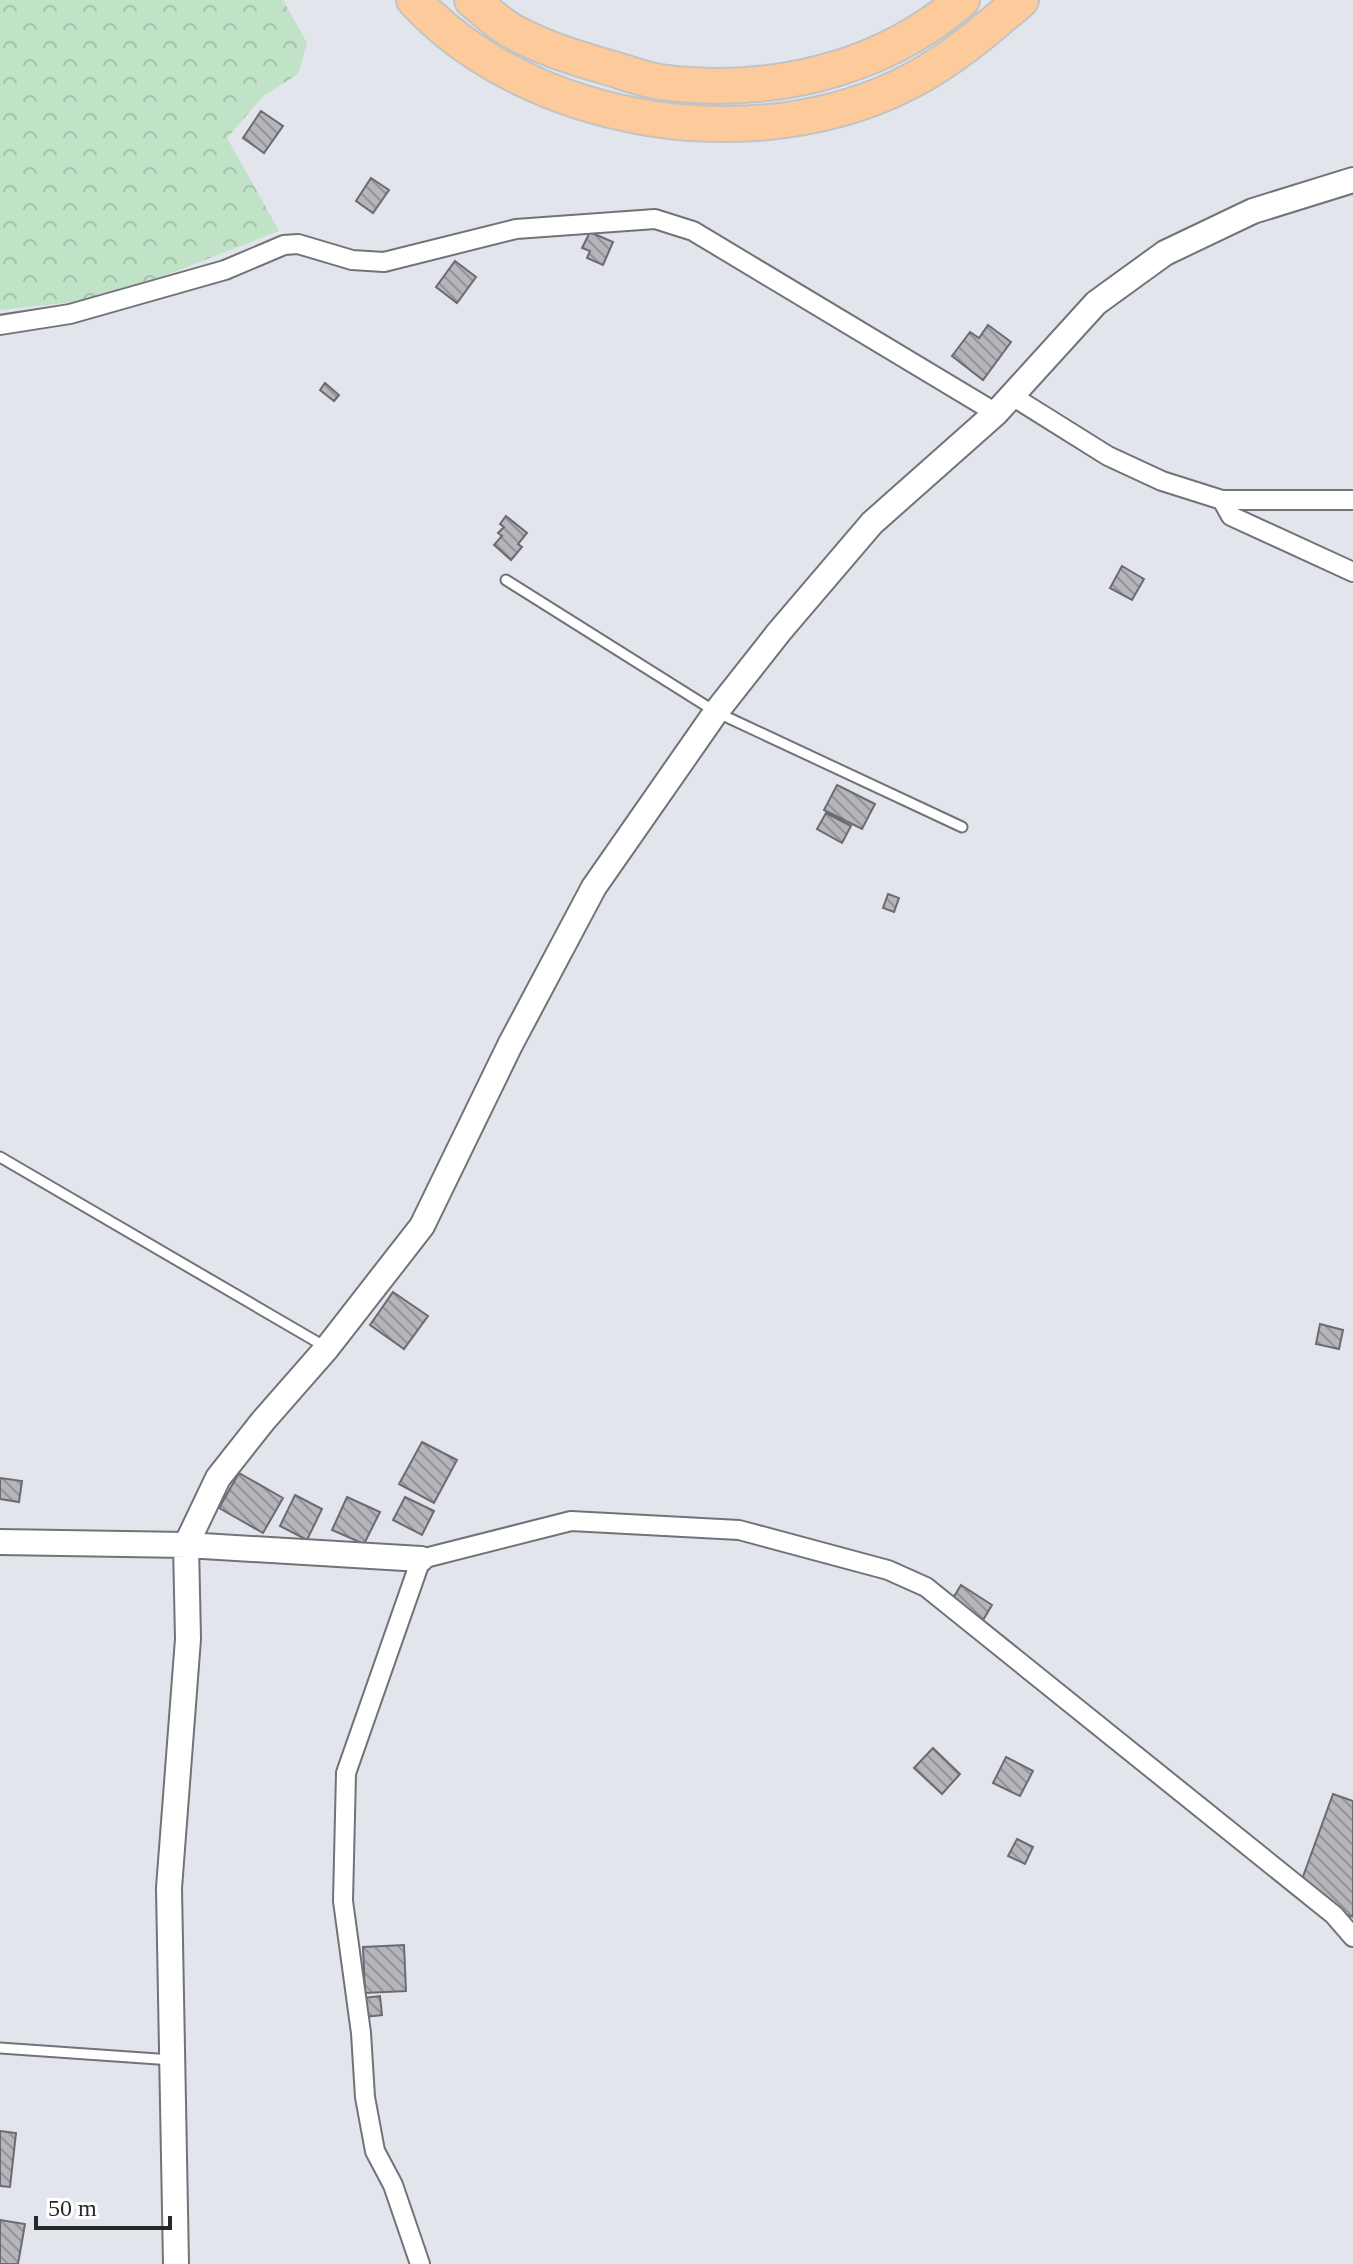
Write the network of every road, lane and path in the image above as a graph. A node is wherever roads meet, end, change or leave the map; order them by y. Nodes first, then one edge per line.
1 (414, 0) edge
2 (472, 0) edge
3 (962, 0) edge
4 (1021, 0) edge
5 (1353, 180) edge
6 (0, 325) edge
7 (1004, 405) junction
8 (1222, 500) junction
9 (1353, 500) edge
10 (1353, 572) edge
11 (506, 580) dead end
12 (716, 712) junction
13 (962, 827) dead end
14 (0, 1157) edge
15 (327, 1348) junction
16 (0, 1542) edge
17 (186, 1545) junction
18 (421, 1559) junction
19 (1353, 1937) edge
20 (0, 2048) edge
21 (172, 2060) junction
22 (176, 2264) edge
23 (420, 2264) edge

1 - 4 highway
2 - 3 highway
5 - 7 street
6 - 7 street
7 - 8 street
7 - 12 street
8 - 9 street
8 - 10 street
11 - 12 lane
12 - 13 lane
12 - 15 street
14 - 15 lane
15 - 17 street
16 - 17 street
17 - 18 street
17 - 21 street
18 - 19 street
18 - 23 street
20 - 21 lane
21 - 22 street

